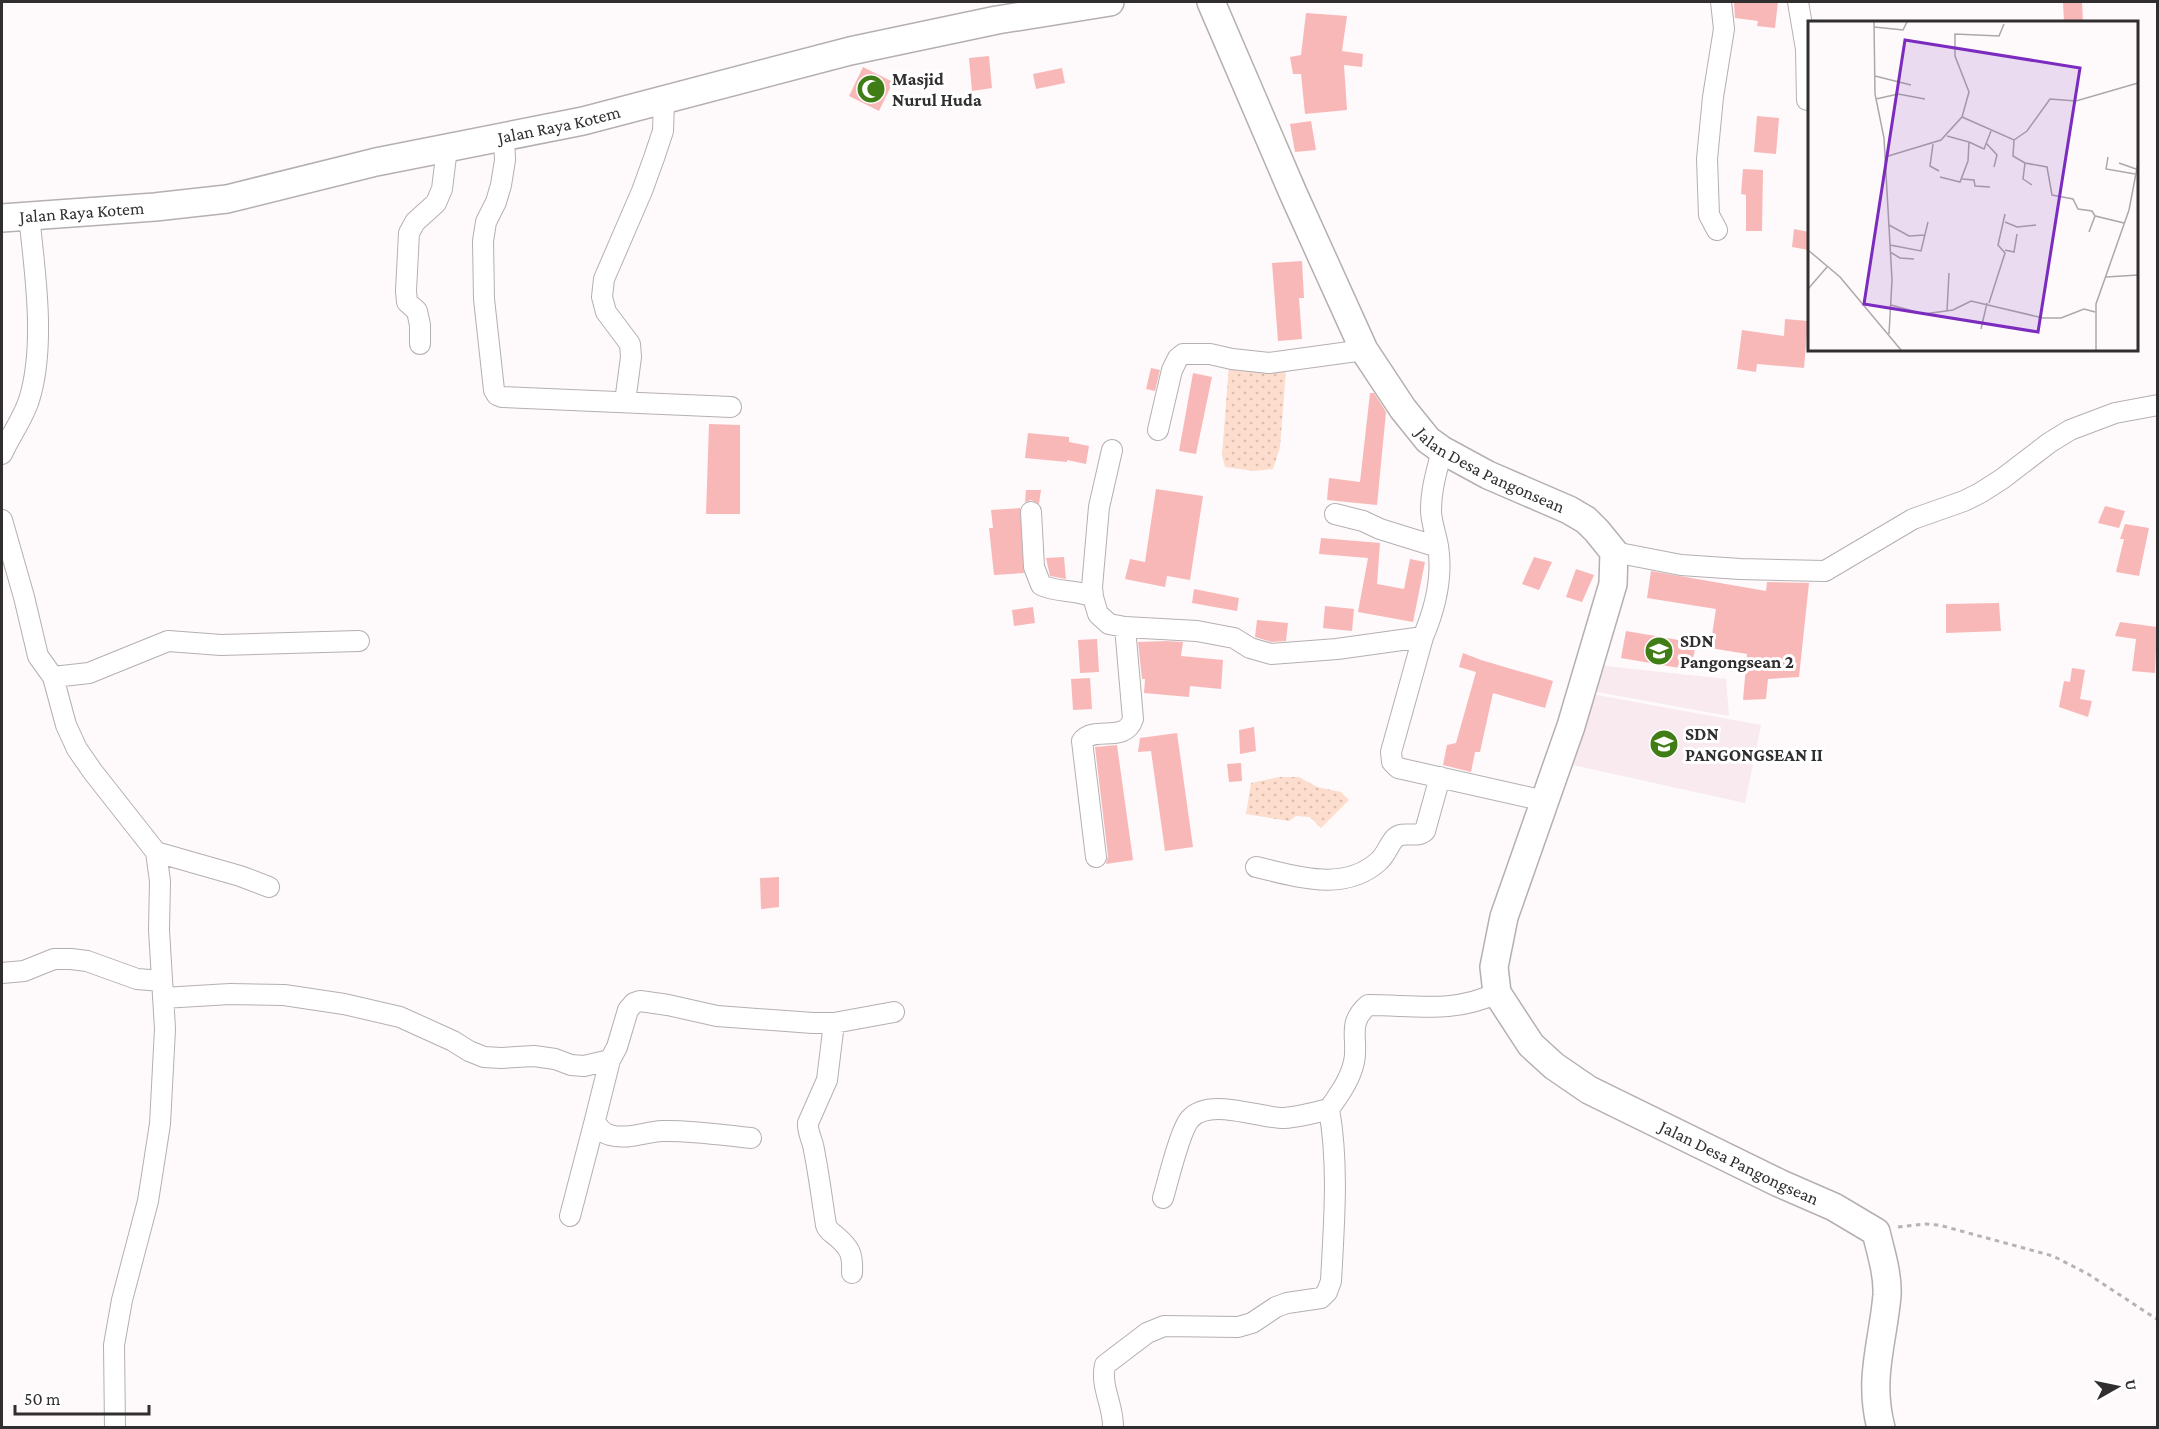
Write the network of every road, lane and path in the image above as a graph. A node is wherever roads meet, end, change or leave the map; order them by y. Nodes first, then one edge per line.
1 (1110, 2) edge
2 (1211, 2) edge
3 (1721, 2) edge
4 (1798, 2) edge
5 (664, 100) junction
6 (1807, 100) dead end
7 (504, 136) junction
8 (447, 148) junction
9 (29, 216) junction
10 (2, 218) edge
11 (1717, 230) dead end
12 (420, 344) dead end
13 (1364, 350) junction
14 (625, 402) junction
15 (2157, 405) edge
16 (731, 407) dead end
17 (1158, 430) dead end
18 (1112, 450) dead end
19 (1442, 450) junction
20 (2, 454) edge
21 (1031, 512) dead end
22 (1335, 514) dead end
23 (2, 520) edge
24 (1438, 547) junction
25 (1614, 552) junction
26 (1093, 597) junction
27 (1125, 627) junction
28 (1423, 637) junction
29 (359, 641) dead end
30 (53, 677) junction
31 (1440, 777) junction
32 (1545, 801) junction
33 (156, 852) junction
34 (1096, 858) dead end
35 (1256, 867) dead end
36 (269, 887) dead end
37 (2, 973) edge
38 (162, 989) junction
39 (1497, 993) junction
40 (894, 1012) dead end
41 (834, 1023) junction
42 (610, 1060) junction
43 (1329, 1109) junction
44 (595, 1120) junction
45 (751, 1138) dead end
46 (1163, 1198) dead end
47 (570, 1216) dead end
48 (1876, 1232) junction
49 (852, 1274) dead end
50 (2157, 1320) edge
51 (115, 1428) edge
52 (1113, 1428) edge
53 (1881, 1428) edge

1 - 5 street, Jalan Raya Kotem
2 - 13 street, Jalan Desa Pangonsean
3 - 11 street
4 - 6 street
5 - 7 street, Jalan Raya Kotem
5 - 14 street
7 - 8 street, Jalan Raya Kotem
7 - 14 street
8 - 9 street, Jalan Raya Kotem
8 - 12 street
9 - 10 street, Jalan Raya Kotem
9 - 20 street
13 - 17 street
13 - 19 street, Jalan Desa Pangonsean
14 - 16 street
15 - 25 street
18 - 26 street
19 - 24 street
19 - 25 street, Jalan Desa Pangonsean
21 - 26 street
22 - 24 street
23 - 30 street
24 - 28 street
25 - 32 street
26 - 27 street
27 - 28 street
27 - 34 street
28 - 31 street
29 - 30 street
30 - 33 street
31 - 32 street
31 - 35 street
32 - 39 street, Jalan Desa Pangongsean
33 - 36 street
33 - 38 street
37 - 38 street
38 - 42 street
38 - 51 street
39 - 43 street
39 - 48 street, Jalan Desa Pangongsean
40 - 41 street
41 - 42 street
41 - 49 street
42 - 44 street
43 - 46 street
43 - 52 street
44 - 45 street
44 - 47 street
48 - 50 path
48 - 53 street

